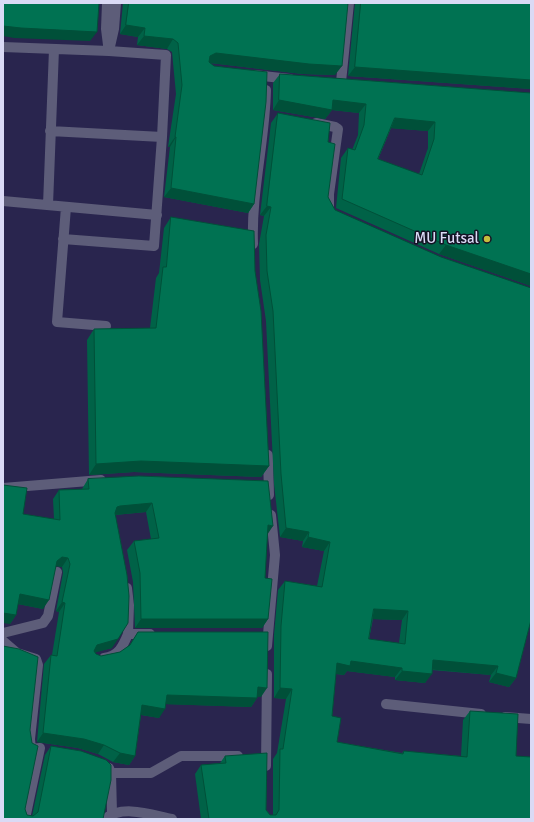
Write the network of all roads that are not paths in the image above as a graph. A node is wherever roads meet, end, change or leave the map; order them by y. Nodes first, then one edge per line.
1 (108, 3) edge
2 (116, 3) edge
3 (349, 3) edge
4 (3, 47) edge
5 (54, 49) junction
6 (109, 51) junction
7 (244, 74) edge
8 (267, 76) junction
9 (302, 80) edge
10 (353, 83) edge
11 (309, 122) edge
12 (50, 131) junction
13 (162, 137) junction
14 (3, 202) edge
15 (48, 205) junction
16 (66, 206) junction
17 (157, 215) junction
18 (341, 217) edge
19 (63, 239) junction
20 (253, 253) edge
21 (106, 326) dead end
22 (267, 446) edge
23 (110, 480) edge
24 (3, 488) edge
25 (57, 572) edge
26 (126, 576) edge
27 (3, 633) edge
28 (128, 634) junction
29 (159, 634) edge
30 (3, 641) edge
31 (94, 659) edge
32 (386, 704) dead end
33 (531, 719) edge
34 (259, 756) junction
35 (102, 762) edge
36 (111, 774) junction
37 (266, 780) edge
38 (109, 816) edge
39 (25, 819) edge
40 (172, 819) edge

1 - 6 street
2 - 6 street
3 - 10 street
4 - 5 street
5 - 6 street
5 - 12 street
6 - 13 street
7 - 8 street
8 - 9 street
8 - 20 street
11 - 18 street
12 - 13 street
12 - 15 street
13 - 17 street
14 - 15 street
15 - 16 street
16 - 17 street
16 - 19 street
17 - 19 street
19 - 21 street
22 - 34 street
23 - 24 street
25 - 27 street
26 - 28 street
28 - 29 street
28 - 31 street
30 - 39 street
32 - 33 street
34 - 36 street
34 - 37 street
35 - 36 street
36 - 38 street
38 - 40 street

